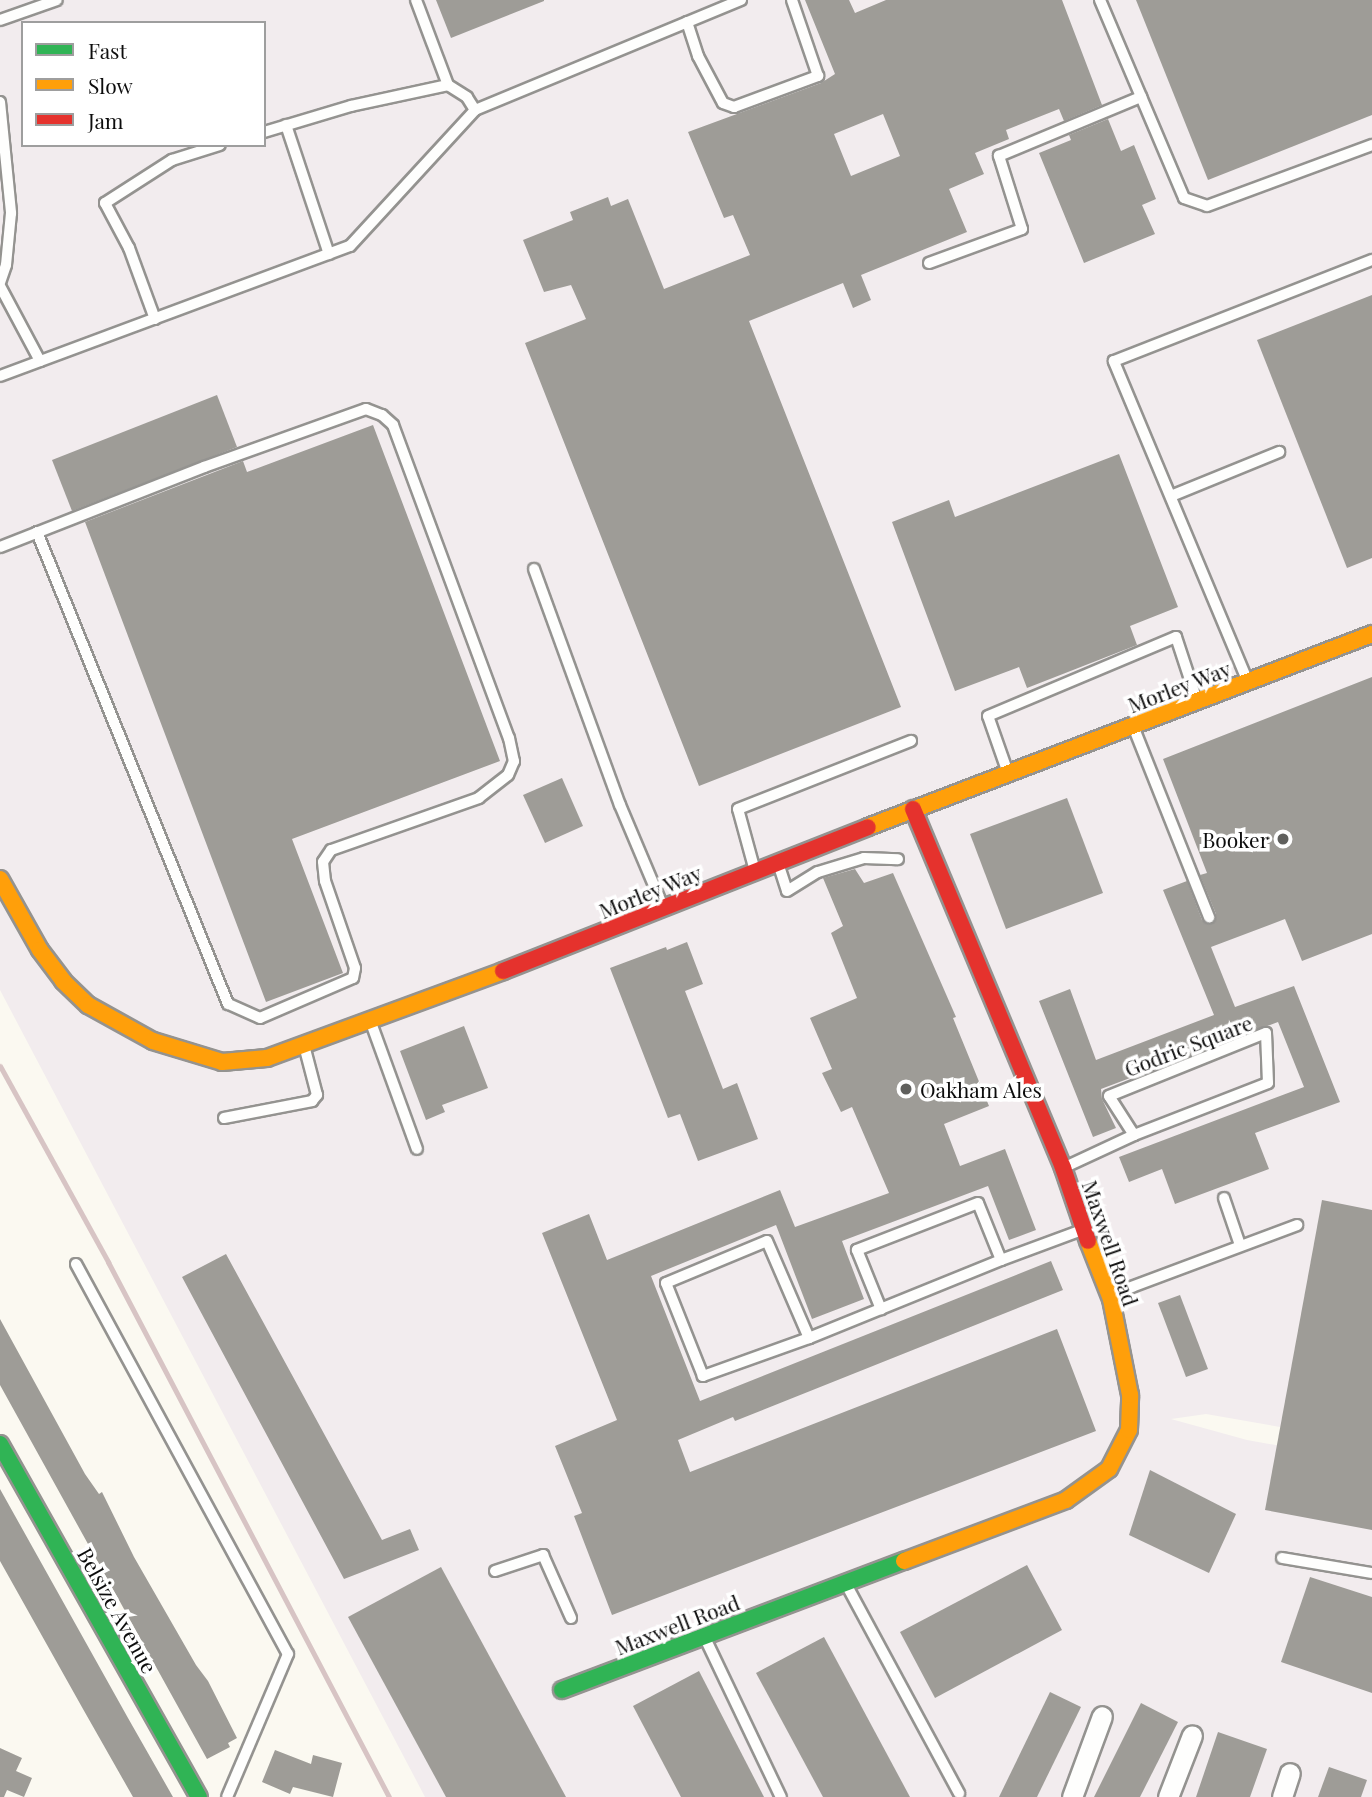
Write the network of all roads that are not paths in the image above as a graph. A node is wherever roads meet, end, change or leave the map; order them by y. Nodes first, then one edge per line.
1 (57, 0) edge
2 (416, 0) edge
3 (741, 0) edge
4 (792, 0) edge
5 (1100, 0) edge
6 (0, 20) edge
7 (687, 22) junction
8 (448, 85) junction
9 (1141, 97) junction
10 (0, 102) edge
11 (475, 110) junction
12 (286, 125) junction
13 (266, 131) edge
14 (1372, 145) edge
15 (214, 147) edge
16 (329, 254) junction
17 (1372, 260) edge
18 (929, 262) dead end
19 (0, 284) edge
20 (155, 319) junction
21 (40, 361) junction
22 (0, 376) edge
23 (1279, 452) dead end
24 (1171, 496) junction
25 (37, 532) junction
26 (0, 547) edge
27 (534, 569) dead end
28 (1372, 634) edge
29 (1248, 682) junction
30 (1197, 701) junction
31 (1132, 726) junction
32 (911, 741) dead end
33 (1008, 773) junction
34 (913, 809) junction
35 (898, 859) dead end
36 (778, 863) junction
37 (755, 871) junction
38 (0, 879) edge
39 (663, 908) junction
40 (1209, 917) dead end
41 (370, 1020) junction
42 (304, 1044) junction
43 (224, 1118) dead end
44 (1135, 1135) junction
45 (417, 1149) dead end
46 (1063, 1168) junction
47 (1224, 1198) dead end
48 (1297, 1225) dead end
49 (1083, 1230) junction
50 (1240, 1245) junction
51 (1001, 1260) junction
52 (76, 1264) dead end
53 (1109, 1296) junction
54 (881, 1309) junction
55 (809, 1338) junction
56 (0, 1444) edge
57 (1282, 1558) dead end
58 (495, 1571) dead end
59 (1372, 1573) edge
60 (845, 1581) junction
61 (571, 1618) dead end
62 (704, 1637) junction
63 (562, 1690) dead end
64 (1102, 1716) dead end
65 (1192, 1735) dead end
66 (1290, 1773) dead end
67 (959, 1793) dead end
68 (199, 1797) edge
69 (227, 1797) edge
70 (782, 1797) edge
71 (1072, 1797) edge
72 (1168, 1797) edge
73 (1282, 1797) edge

1 - 6 lane
2 - 8 lane
3 - 7 lane
4 - 7 lane
5 - 9 lane
7 - 11 lane
8 - 11 lane
8 - 12 lane
9 - 14 lane
9 - 18 lane
10 - 19 lane
11 - 16 lane
12 - 13 lane
12 - 16 lane
15 - 20 lane
16 - 20 lane
17 - 24 lane
19 - 21 lane
20 - 21 lane
21 - 22 lane
23 - 24 lane
24 - 29 lane
25 - 25 lane
25 - 26 lane
27 - 39 lane
28 - 29 street, Morley Way
29 - 30 street, Morley Way
30 - 31 street, Morley Way
30 - 33 lane
31 - 33 street, Morley Way
31 - 40 lane
32 - 37 lane
33 - 34 street, Morley Way
34 - 36 street, Morley Way
34 - 46 street, Maxwell Road
35 - 36 lane
36 - 37 street, Morley Way
37 - 39 street, Morley Way
38 - 42 street, Morley Way
39 - 41 street, Morley Way
41 - 42 street, Morley Way
41 - 45 lane
42 - 43 lane
44 - 44 lane, Godric Square
44 - 46 lane, Godric Square
46 - 49 street, Maxwell Road
47 - 50 lane
48 - 50 lane
49 - 51 lane
49 - 53 street, Maxwell Road
50 - 53 lane
51 - 54 lane
51 - 54 lane
52 - 69 lane
53 - 60 street, Maxwell Road
54 - 55 lane
55 - 55 lane
56 - 68 street, Belsize Avenue
57 - 59 lane
58 - 61 lane
60 - 62 street, Maxwell Road
60 - 67 lane
62 - 63 street, Maxwell Road
62 - 70 lane
64 - 71 street
65 - 72 street
66 - 73 street

